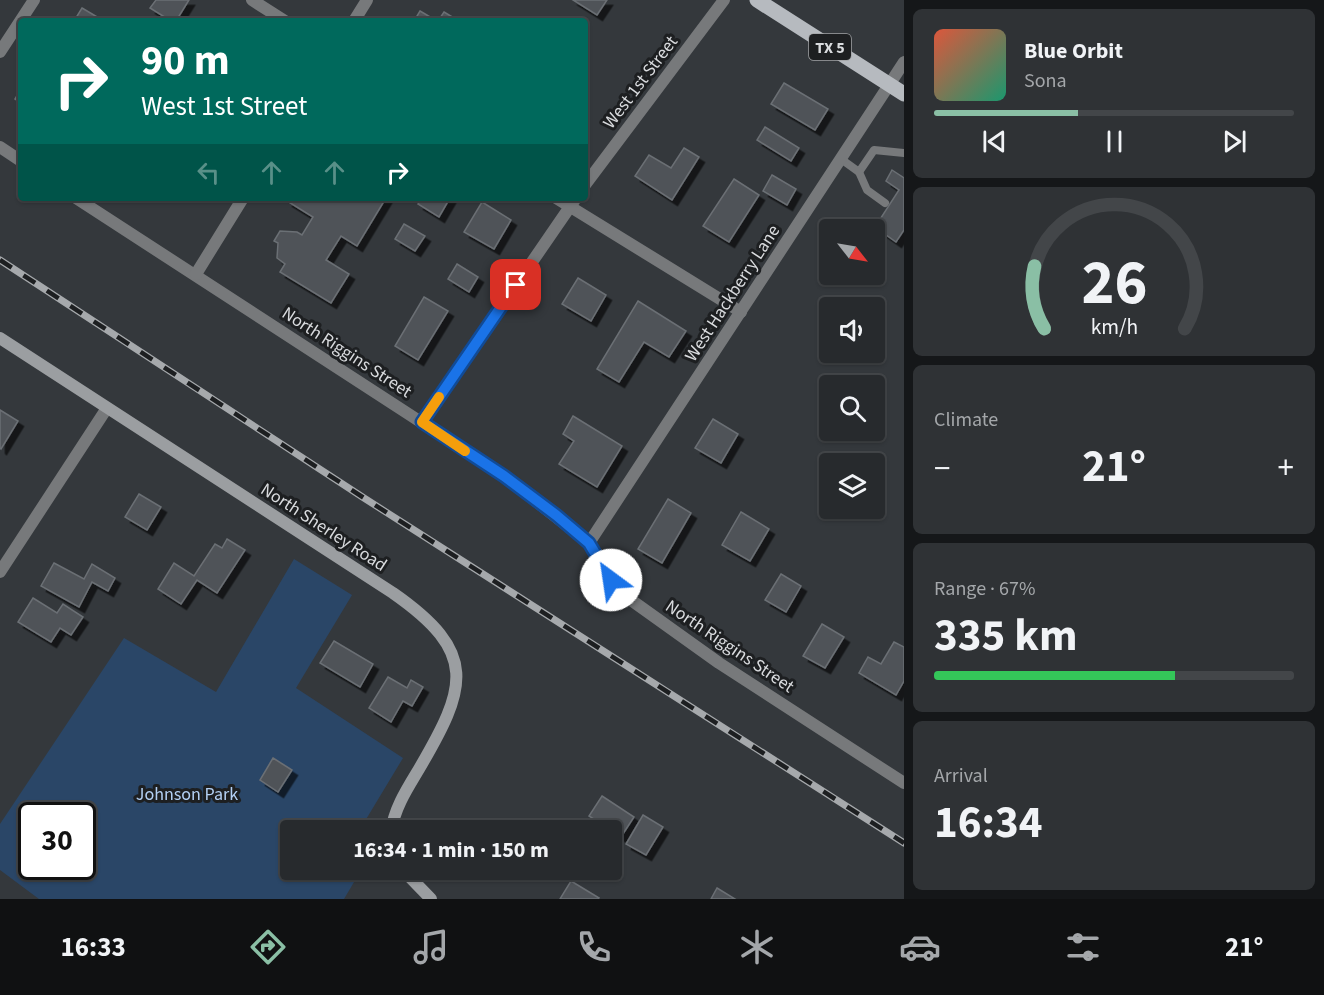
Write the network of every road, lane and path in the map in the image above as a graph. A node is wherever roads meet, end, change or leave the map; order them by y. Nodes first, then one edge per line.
1 (34, 0) edge
2 (252, 0) edge
3 (367, 0) edge
4 (724, 0) edge
5 (757, 0) edge
6 (22, 18) edge
7 (280, 18) edge
8 (356, 18) edge
9 (18, 24) edge
10 (0, 52) edge
11 (904, 62) edge
12 (889, 85) junction
13 (904, 94) edge
14 (0, 147) edge
15 (904, 153) edge
16 (18, 159) edge
17 (841, 159) junction
18 (859, 172) junction
19 (588, 181) edge
20 (81, 201) edge
21 (241, 201) edge
22 (572, 202) edge
23 (885, 203) dead end
24 (196, 274) junction
25 (741, 312) junction
26 (0, 338) edge
27 (107, 408) junction
28 (422, 422) junction
29 (589, 543) junction
30 (0, 572) edge
31 (904, 783) edge
32 (394, 820) edge
33 (413, 880) edge
34 (431, 899) edge

1 - 6 street
2 - 7 street
3 - 8 street
4 - 19 street, West 1st Street
5 - 12 main road, TX 5
9 - 10 street
11 - 12 street, West Hackberry Lane
12 - 13 main road, TX 5
12 - 17 street, West Hackberry Lane
14 - 16 street
15 - 18 lane
17 - 18 lane
17 - 25 street, West Hackberry Lane
18 - 23 lane
20 - 24 street, North Riggins Street
21 - 24 street
22 - 25 street
22 - 28 street
24 - 28 street, North Riggins Street
25 - 29 street, West Hackberry Lane
26 - 27 main road, North Sherley Road
27 - 30 street
27 - 32 main road, North Sherley Road
28 - 29 street, North Riggins Street
29 - 31 street, North Riggins Street
33 - 34 main road

